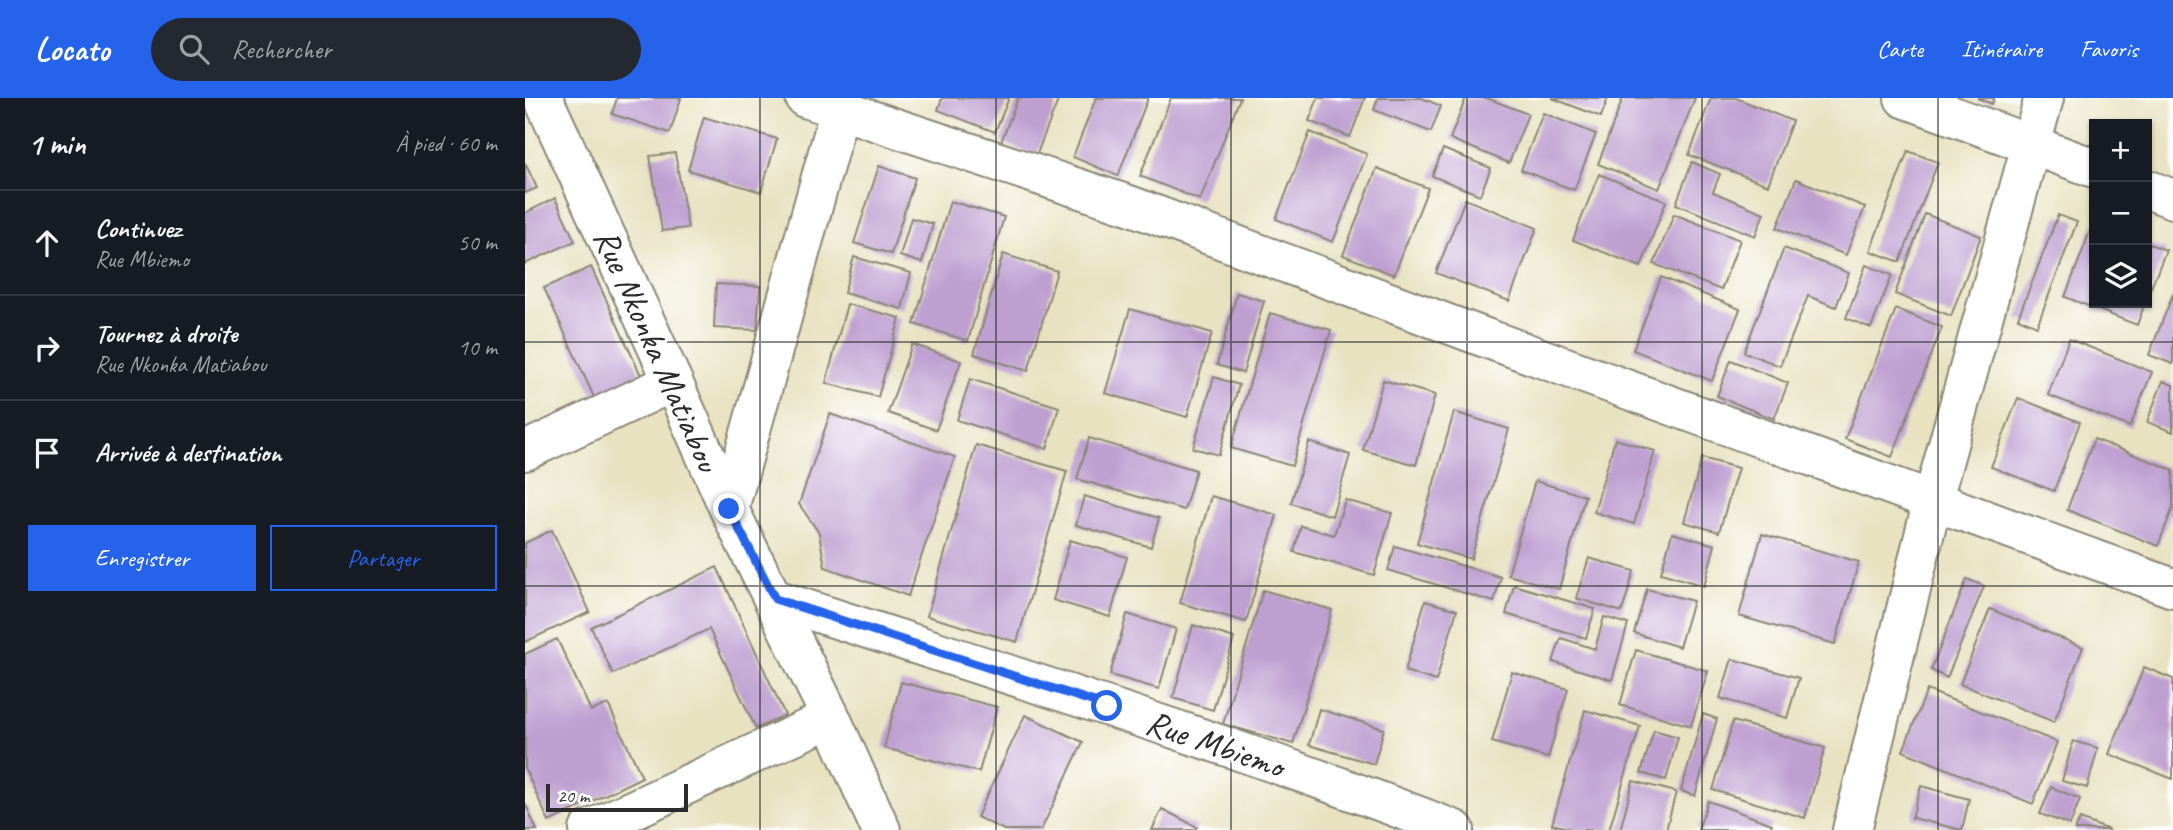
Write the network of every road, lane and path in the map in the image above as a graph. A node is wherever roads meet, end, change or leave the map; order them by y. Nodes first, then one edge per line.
1 (543, 98) edge
2 (1905, 98) edge
3 (2044, 98) edge
4 (829, 102) edge
5 (2033, 145) junction
6 (2089, 166) edge
7 (2152, 191) edge
8 (2173, 199) edge
9 (673, 382) junction
10 (525, 451) edge
11 (1933, 499) junction
12 (729, 509) junction
13 (2173, 588) edge
14 (775, 599) junction
15 (831, 718) junction
16 (589, 830) edge
17 (881, 830) edge
18 (1455, 830) edge
19 (1852, 830) edge

1 - 9 street, Rue Nkonka Matiabou
2 - 5 street
3 - 5 street
4 - 11 street
4 - 12 street
5 - 6 street
5 - 11 street
7 - 8 street
9 - 10 street
9 - 12 street, Rue Nkonka Matiabou
11 - 13 street
11 - 19 street
12 - 14 street, Rue Nkonka Matiabou
14 - 15 street, Rue Nkonka Matiabou
14 - 18 street, Rue Mbiemo
15 - 16 street
15 - 17 street, Rue Nkonka Matiabou

